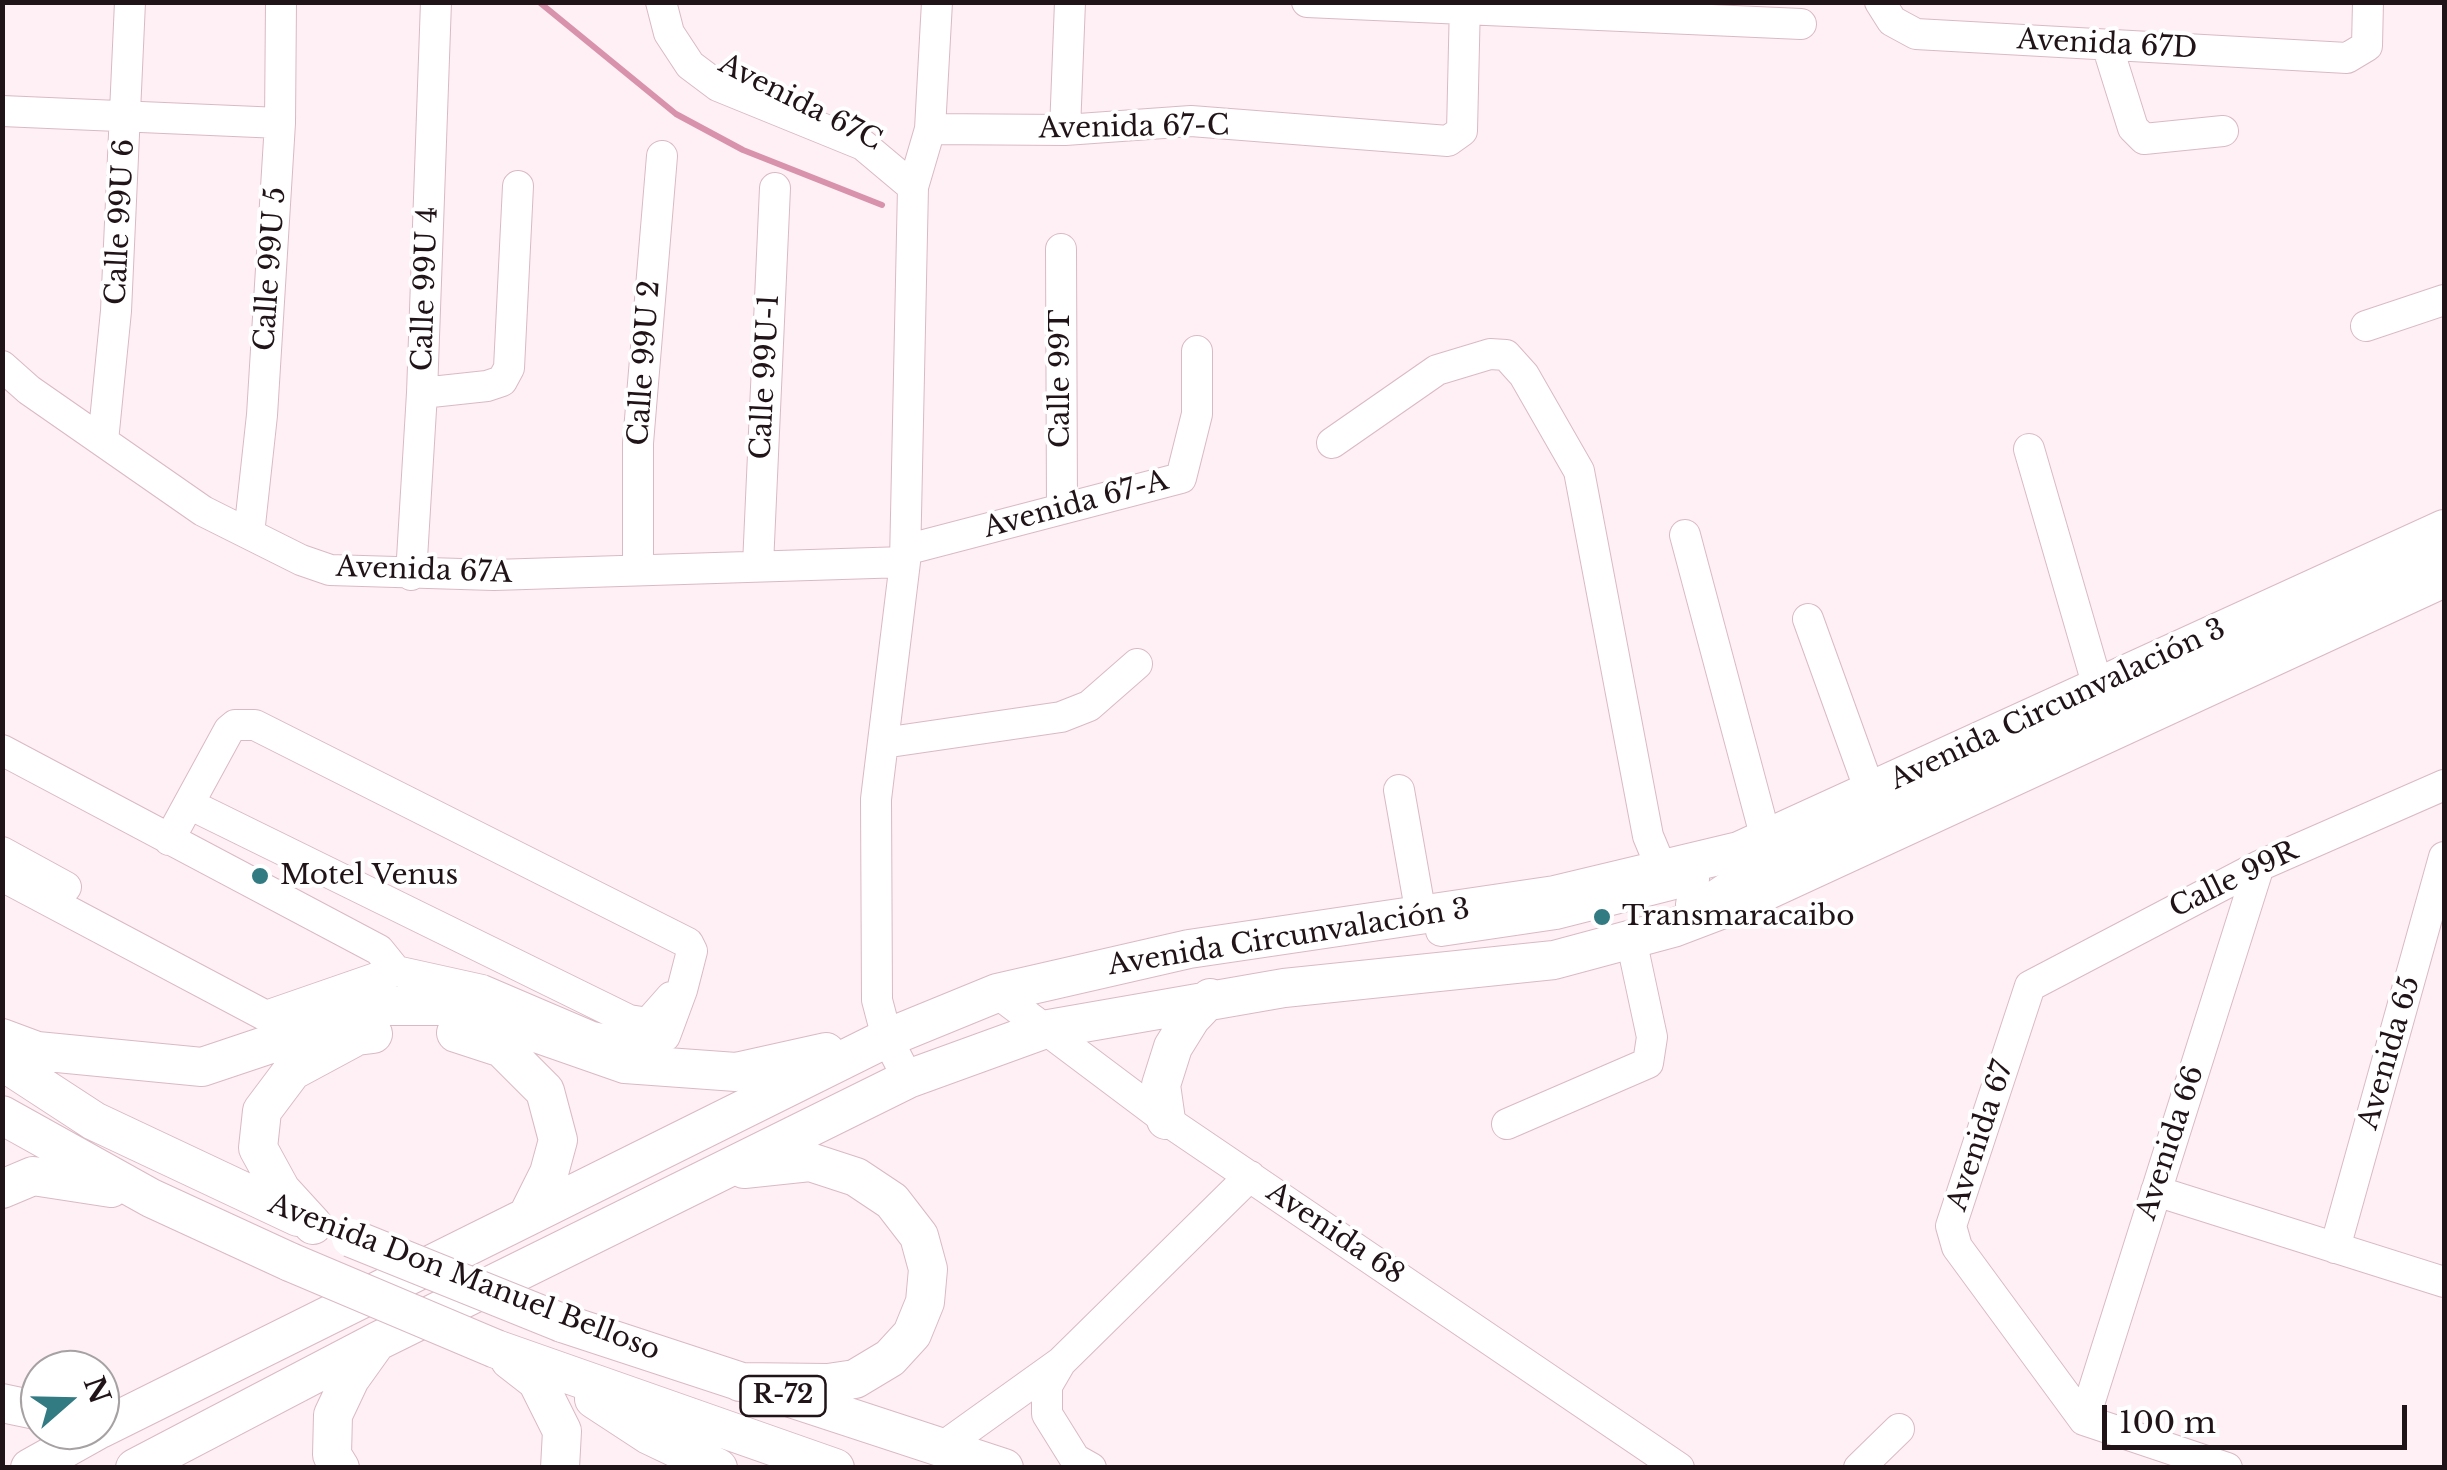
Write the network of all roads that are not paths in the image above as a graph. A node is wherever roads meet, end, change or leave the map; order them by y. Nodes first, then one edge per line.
1 (130, 2) edge
2 (282, 2) edge
3 (436, 2) edge
4 (661, 2) edge
5 (938, 2) edge
6 (1070, 2) edge
7 (1308, 2) edge
8 (1880, 2) edge
9 (2368, 2) edge
10 (1464, 7) edge
11 (678, 20) edge
12 (1801, 24) dead end
13 (2107, 45) junction
14 (2, 111) edge
15 (128, 120) junction
16 (280, 123) junction
17 (930, 128) junction
18 (1064, 130) junction
19 (2223, 131) dead end
20 (662, 156) dead end
21 (518, 186) dead end
22 (913, 187) junction
23 (775, 188) dead end
24 (1061, 249) dead end
25 (2444, 300) edge
26 (2366, 326) dead end
27 (1197, 351) dead end
28 (2, 366) edge
29 (422, 393) junction
30 (103, 441) junction
31 (1332, 443) dead end
32 (2030, 450) dead end
33 (1062, 509) junction
34 (2444, 528) edge
35 (249, 534) junction
36 (1685, 535) dead end
37 (2444, 552) edge
38 (905, 556) junction
39 (758, 565) junction
40 (638, 569) junction
41 (411, 575) junction
42 (2444, 578) edge
43 (1808, 618) dead end
44 (1137, 664) dead end
45 (2098, 687) junction
46 (883, 743) junction
47 (2, 750) edge
48 (2444, 785) edge
49 (1398, 790) dead end
50 (1870, 792) junction
51 (189, 804) junction
52 (170, 840) junction
53 (2, 852) edge
54 (1761, 854) junction
55 (2444, 858) edge
56 (2258, 866) junction
57 (1663, 872) junction
58 (2, 876) edge
59 (1421, 915) junction
60 (1326, 929) junction
61 (1631, 939) junction
62 (396, 971) junction
63 (1342, 981) junction
64 (2030, 986) joint
65 (682, 990) junction
66 (996, 992) junction
67 (1210, 998) junction
68 (302, 1006) junction
69 (1043, 1030) junction
70 (2, 1038) edge
71 (887, 1038) junction
72 (2, 1061) edge
73 (908, 1079) junction
74 (2, 1115) edge
75 (1166, 1120) junction
76 (1507, 1124) dead end
77 (722, 1171) junction
78 (1250, 1176) junction
79 (2, 1190) edge
80 (2156, 1191) junction
81 (151, 1198) junction
82 (528, 1215) junction
83 (314, 1224) junction
84 (2336, 1248) junction
85 (2444, 1282) edge
86 (378, 1342) junction
87 (496, 1349) junction
88 (1060, 1362) junction
89 (542, 1365) junction
90 (740, 1382) junction
91 (168, 1392) junction
92 (120, 1404) edge
93 (120, 1418) edge
94 (2084, 1420) junction
95 (1899, 1429) dead end
96 (942, 1448) junction
97 (63, 1450) edge
98 (30, 1468) edge
99 (135, 1468) edge
100 (340, 1468) edge
101 (560, 1468) edge
102 (718, 1468) edge
103 (835, 1468) edge
104 (1004, 1468) edge
105 (1091, 1468) edge
106 (1680, 1468) edge
107 (1859, 1468) edge
108 (2227, 1468) edge

1 - 15 street, Calle 99U 6
2 - 16 street, Calle 99U 5
3 - 29 street, Calle 99U 4
4 - 11 street
5 - 17 street
6 - 18 street
7 - 10 street
8 - 13 street, Avenida 67D
9 - 13 street, Avenida 67D
10 - 12 street
10 - 18 street, Avenida 67-C
11 - 22 street, Avenida 67C
13 - 19 street
14 - 15 street
15 - 16 street
15 - 30 street, Calle 99U 6
16 - 35 street, Calle 99U 5
17 - 18 street, Avenida 67-C
17 - 22 street
20 - 40 street, Calle 99U 2
21 - 29 street
22 - 38 street
23 - 39 street, Calle 99U-1
24 - 33 street, Calle 99T
25 - 26 street
27 - 33 street, Avenida 67-A
28 - 30 street, Avenida 67A
29 - 41 street, Calle 99U 4
30 - 35 street, Avenida 67A
31 - 57 street
32 - 45 street
33 - 38 street, Avenida 67-A
34 - 45 main road, Avenida Circunvalación 3
35 - 41 street, Avenida 67A
36 - 54 street
37 - 54 street
38 - 39 street, Avenida 67A
38 - 46 street
39 - 40 street, Avenida 67A
40 - 41 street, Avenida 67A
42 - 61 main road, Avenida Circunvalación 3
43 - 50 street
44 - 46 street
45 - 50 main road, Avenida Circunvalación 3
46 - 71 street
47 - 52 street
48 - 56 street, Calle 99R
49 - 59 street
50 - 54 main road, Avenida Circunvalación 3
51 - 52 street
51 - 65 street
51 - 65 street
52 - 62 street
53 - 68 street
54 - 57 main road, Avenida Circunvalación 3
54 - 60 street
54 - 63 street
55 - 84 street, Avenida 65
56 - 64 street, Calle 99R
56 - 80 street, Avenida 66
57 - 59 main road, Avenida Circunvalación 3
58 - 68 street
59 - 60 main road, Avenida Circunvalación 3
60 - 66 main road, Avenida Circunvalación 3
61 - 63 main road, Avenida Circunvalación 3
61 - 76 street
62 - 65 street
62 - 68 street
63 - 67 main road, Avenida Circunvalación 3
64 - 94 street, Avenida 67
66 - 69 street, Avenida 68
66 - 71 main road, Avenida Circunvalación 3
67 - 69 main road, Avenida Circunvalación 3
67 - 75 main road
69 - 73 main road, Avenida Circunvalación 3
69 - 75 street, Avenida 68
70 - 71 main road
71 - 73 street
71 - 82 main road, Avenida Circunvalación 3
72 - 83 main road, Avenida Don Manuel Belloso / R-72
73 - 77 main road, Avenida Circunvalación 3
74 - 81 main road, Avenida Don Manuel Belloso / R-72
75 - 78 street, Avenida 68
77 - 86 main road, Avenida Circunvalación 3
77 - 90 main road
78 - 88 street
78 - 106 street, Avenida 68
79 - 81 main road
80 - 84 street
80 - 94 street, Avenida 66
81 - 87 main road, Avenida Don Manuel Belloso / R-72, bridge
82 - 83 main road
82 - 91 main road, Avenida Circunvalación 3
83 - 90 main road, Avenida Don Manuel Belloso / R-72, bridge
84 - 85 street
86 - 99 main road, Avenida Circunvalación 3
86 - 100 main road
87 - 89 main road, Avenida Don Manuel Belloso / R-72
87 - 101 main road
88 - 96 street
88 - 105 street
89 - 102 main road, R-72
89 - 103 main road, Avenida Don Manuel Belloso / R-72
90 - 96 main road, Avenida Don Manuel Belloso / R-72
91 - 92 main road
91 - 93 main road, Avenida Circunvalación 3
94 - 108 street
95 - 107 street
96 - 104 main road, Avenida Don Manuel Belloso / R-72
97 - 98 main road, Avenida Circunvalación 3

